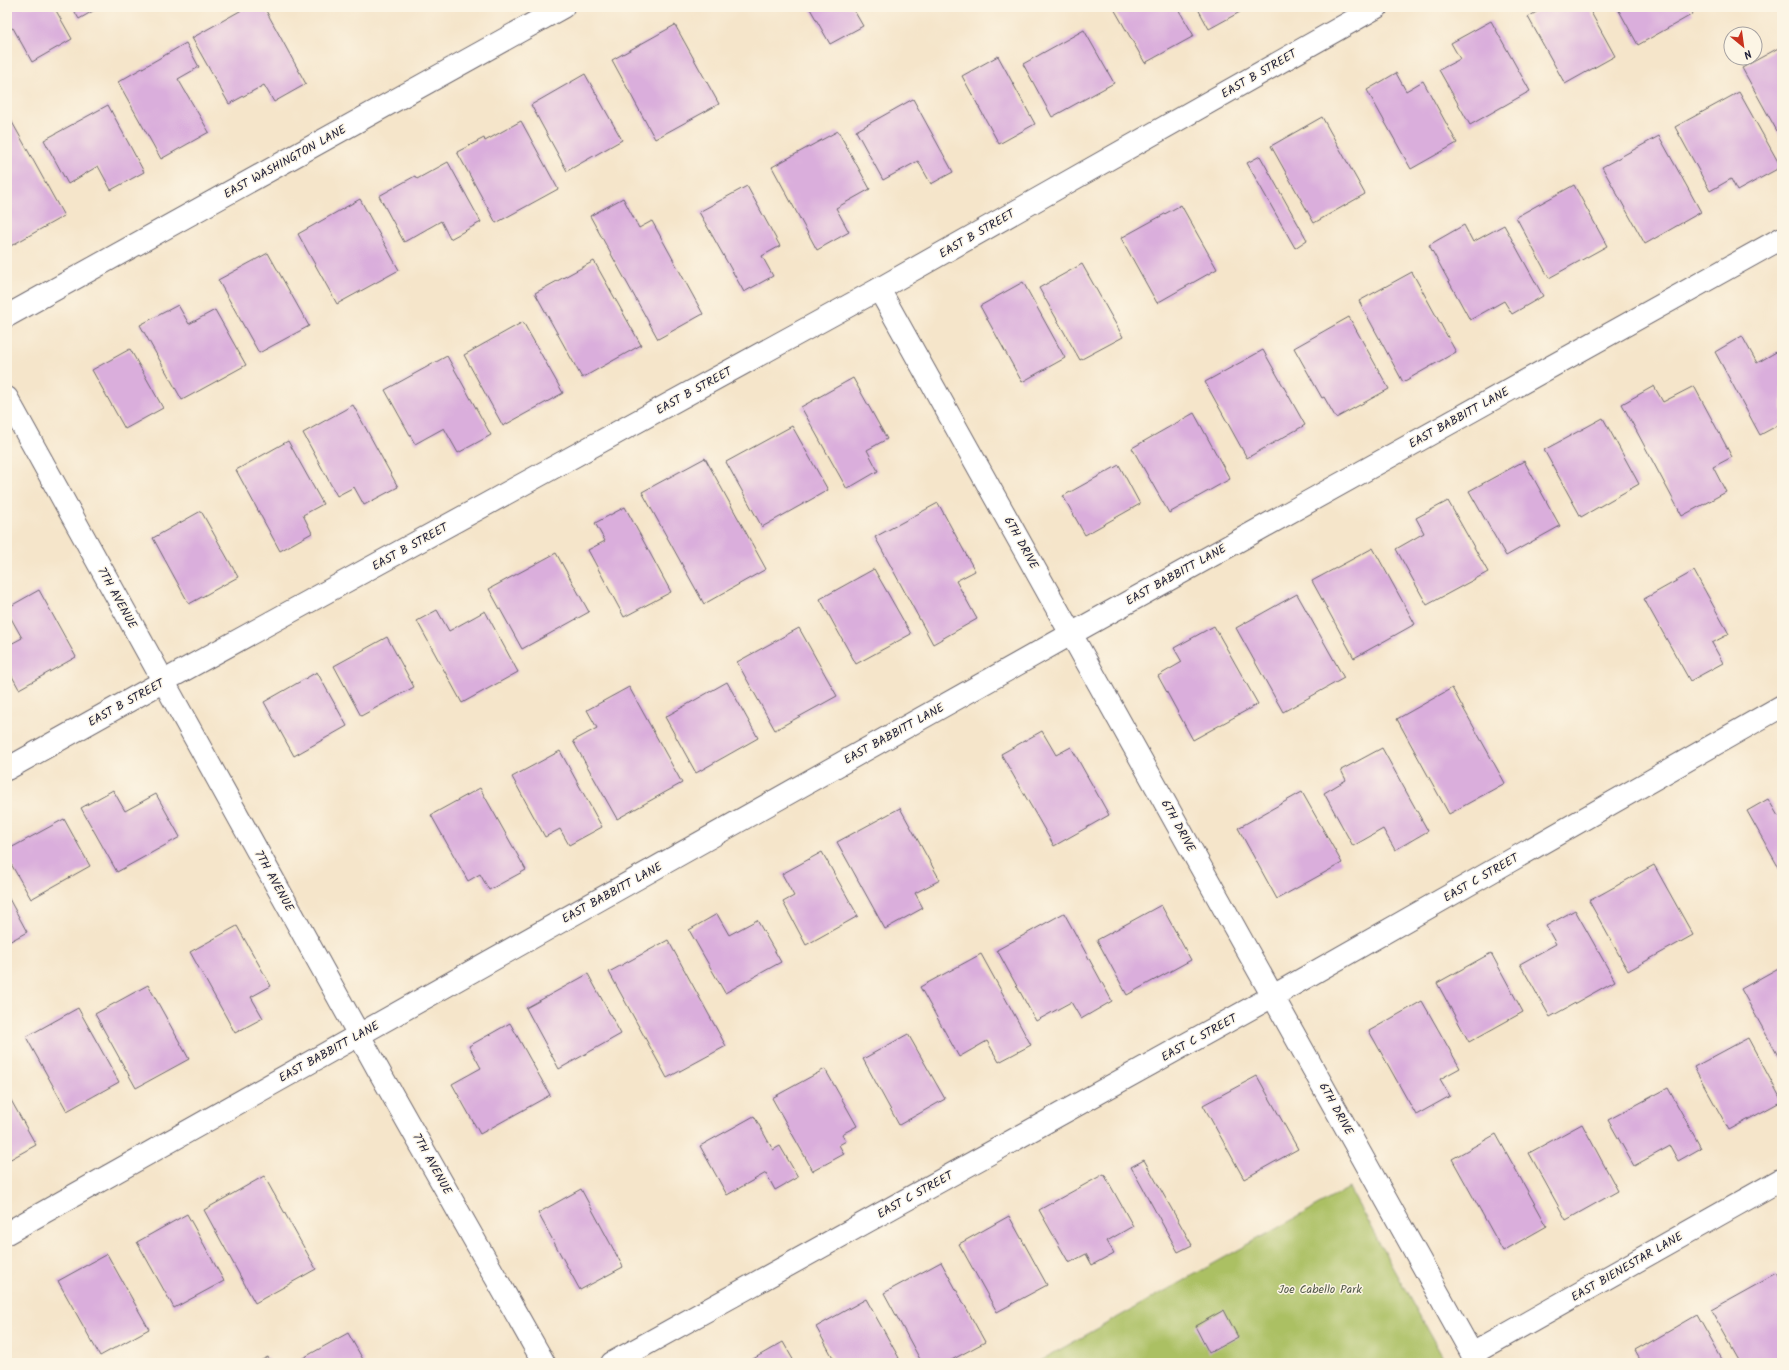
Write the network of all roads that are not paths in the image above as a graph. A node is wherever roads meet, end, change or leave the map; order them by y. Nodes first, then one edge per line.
1 (563, 7) edge
2 (1377, 7) edge
3 (1782, 238) edge
4 (879, 289) junction
5 (7, 316) edge
6 (7, 398) edge
7 (1071, 634) junction
8 (164, 681) junction
9 (1782, 706) edge
10 (7, 769) edge
11 (1273, 996) junction
12 (359, 1035) junction
13 (1782, 1179) edge
14 (7, 1233) edge
15 (1475, 1359) edge
16 (544, 1363) edge
17 (612, 1363) edge

1 - 5 street, EAST WASHINGTON LANE
2 - 4 street, EAST B STREET
3 - 7 street, EAST BABBITT LANE
4 - 7 street, 6TH DRIVE
4 - 8 street, EAST B STREET
6 - 8 street, 7TH AVENUE
7 - 11 street, 6TH DRIVE
7 - 12 street, EAST BABBITT LANE
8 - 10 street, EAST B STREET
8 - 12 street, 7TH AVENUE
9 - 11 street, EAST C STREET
11 - 15 street, 6TH DRIVE
11 - 17 street, EAST C STREET
12 - 14 street, EAST BABBITT LANE
12 - 16 street, 7TH AVENUE
13 - 15 street, EAST BIENESTAR LANE

